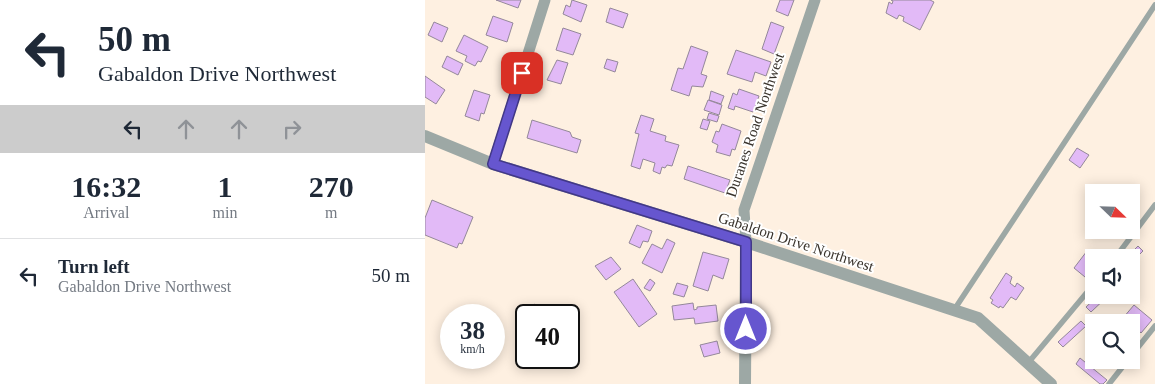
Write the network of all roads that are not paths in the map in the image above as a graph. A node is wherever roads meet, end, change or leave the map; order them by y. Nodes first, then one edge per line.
1 (545, 0) edge
2 (815, 0) edge
3 (1155, 5) edge
4 (425, 136) edge
5 (493, 164) junction
6 (1155, 205) edge
7 (746, 242) junction
8 (1122, 249) edge
9 (1085, 295) edge
10 (954, 310) junction
11 (1155, 326) edge
12 (1140, 345) edge
13 (1028, 363) junction
14 (1121, 369) edge
15 (745, 384) edge
16 (1051, 384) edge
17 (1109, 384) edge

1 - 5 street
2 - 7 street, Duranes Road Northwest
3 - 10 lane
4 - 5 street, Gabaldon Drive Northwest
5 - 7 street, Gabaldon Drive Northwest
6 - 8 lane
7 - 10 street, Gabaldon Drive Northwest
7 - 15 street, Duranes Road Northwest
9 - 13 lane
10 - 13 street, Gabaldon Drive Northwest
11 - 12 lane
13 - 16 street, Gabaldon Drive Northwest
14 - 17 lane

